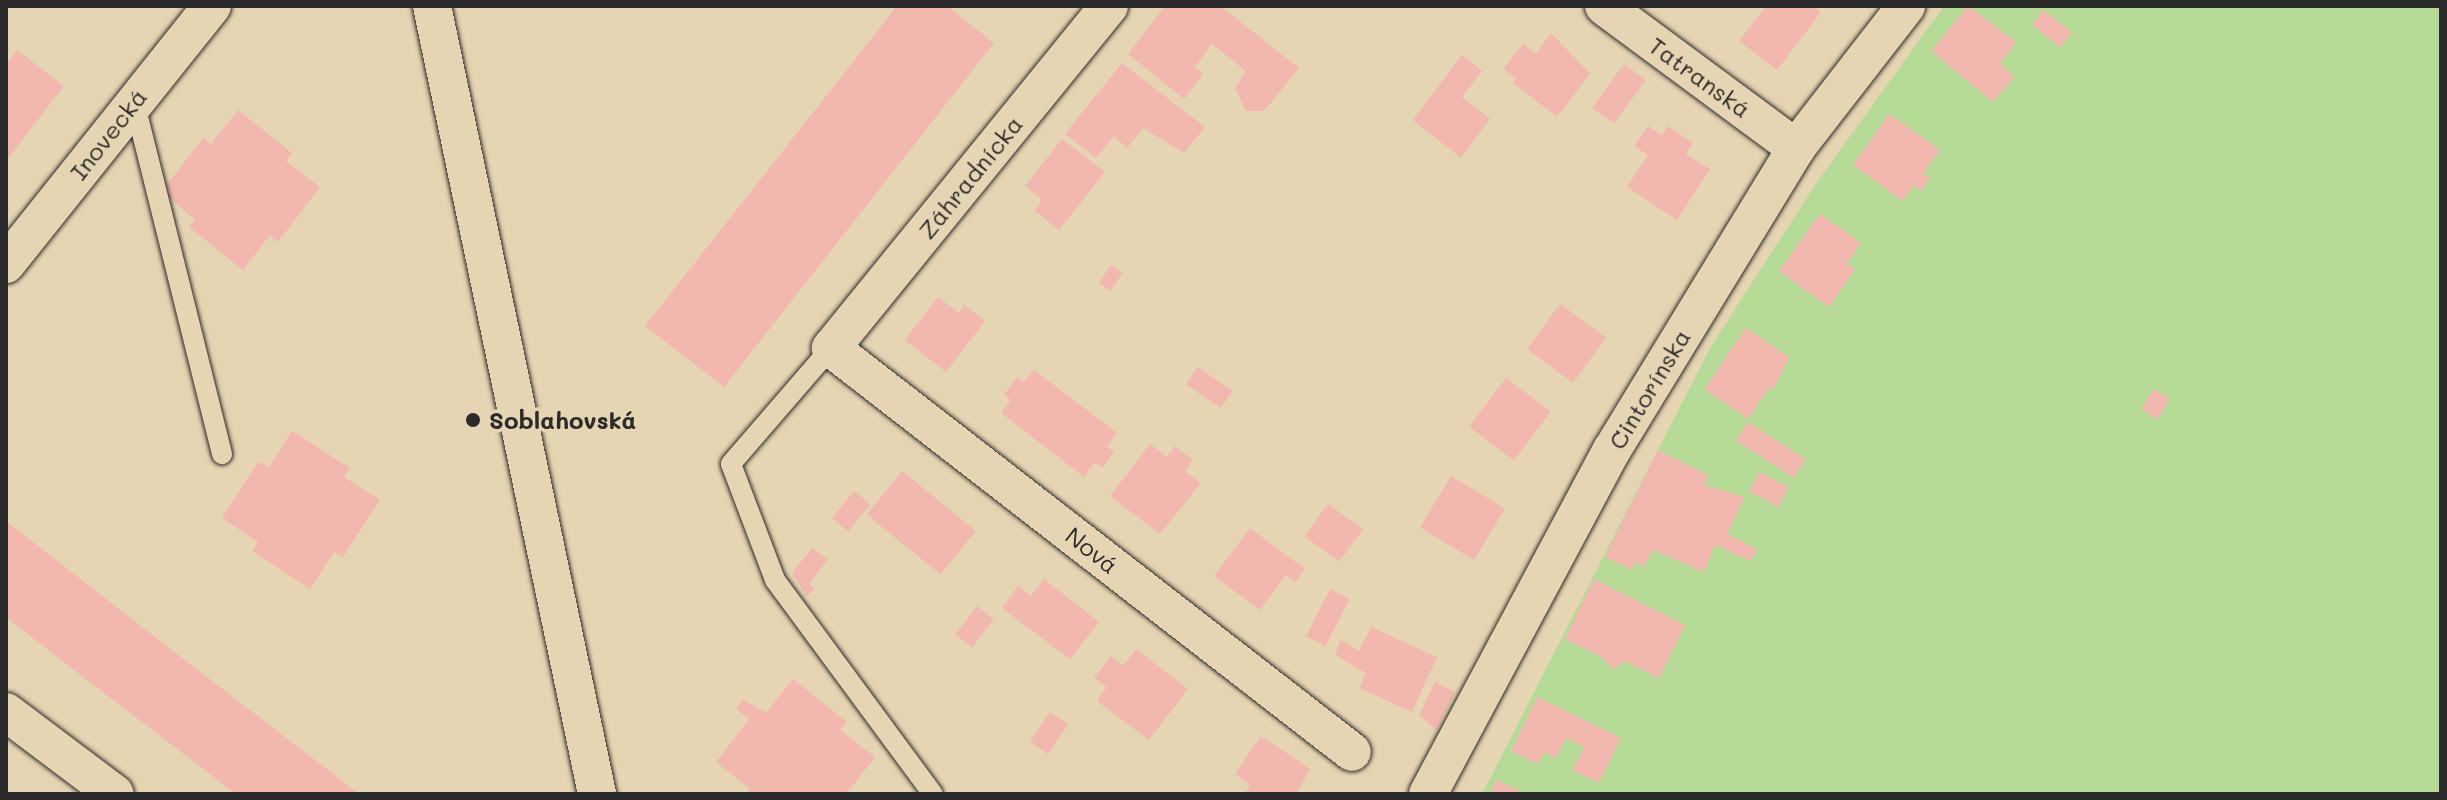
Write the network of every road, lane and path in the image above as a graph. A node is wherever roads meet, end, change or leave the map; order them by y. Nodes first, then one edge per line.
1 (212, 6) edge
2 (432, 6) edge
3 (1109, 6) edge
4 (1604, 6) edge
5 (1906, 6) edge
6 (134, 101) junction
7 (1796, 148) junction
8 (6, 264) edge
9 (831, 348) junction
10 (222, 454) dead end
11 (6, 712) edge
12 (1352, 752) dead end
13 (115, 794) edge
14 (597, 794) edge
15 (933, 794) edge
16 (1428, 794) edge

1 - 6 street, Inovecká
2 - 14 street
3 - 9 street, Záhradnícka
4 - 7 street, Tatranská
5 - 7 street, Cintorínska
6 - 8 street, Inovecká
6 - 10 lane
7 - 16 street, Cintorínska
9 - 12 street, Nová
9 - 15 lane
11 - 13 street

